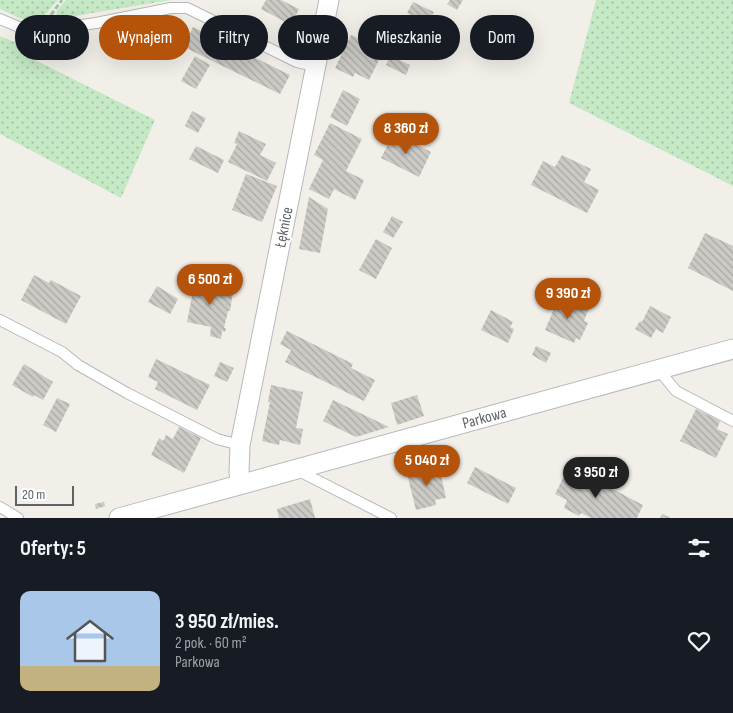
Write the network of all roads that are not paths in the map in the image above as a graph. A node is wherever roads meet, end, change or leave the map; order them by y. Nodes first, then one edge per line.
1 (329, 0) edge
2 (0, 19) edge
3 (316, 66) junction
4 (0, 320) edge
5 (733, 349) edge
6 (658, 369) junction
7 (733, 421) edge
8 (240, 445) junction
9 (294, 468) junction
10 (241, 483) junction
11 (0, 507) edge
12 (18, 518) edge
13 (120, 518) edge
14 (391, 518) edge

1 - 3 street, Łęknice
2 - 3 lane
3 - 8 street, Łęknice
4 - 8 lane
5 - 6 street, Parkowa
6 - 7 lane
6 - 9 street, Parkowa
8 - 10 street, Łęknice
9 - 10 street, Parkowa
9 - 14 lane
10 - 13 street, Parkowa
11 - 12 lane

